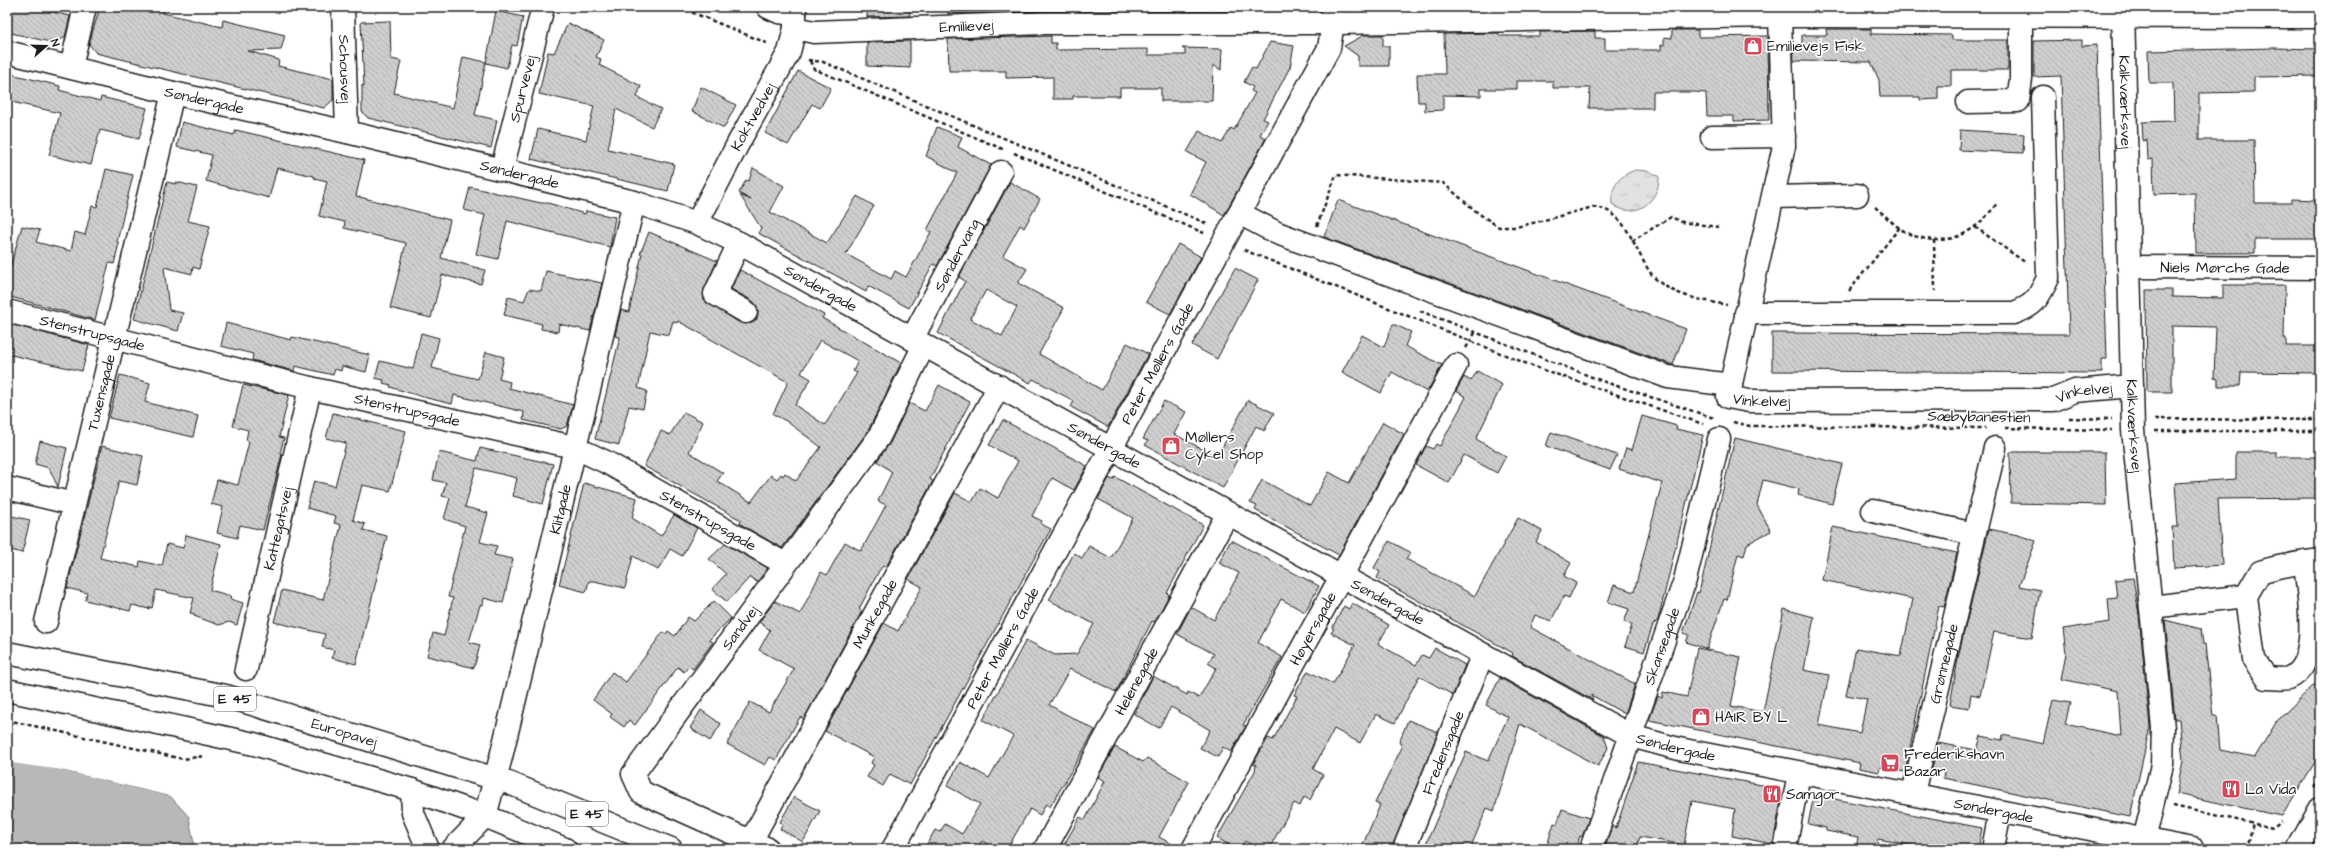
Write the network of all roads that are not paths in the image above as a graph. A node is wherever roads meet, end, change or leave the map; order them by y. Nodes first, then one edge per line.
1 (85, 7) edge
2 (343, 7) edge
3 (542, 7) edge
4 (768, 7) edge
5 (1806, 12) edge
6 (2123, 12) edge
7 (1333, 15) edge
8 (795, 16) edge
9 (1780, 16) junction
10 (2021, 17) junction
11 (2320, 17) edge
12 (7, 52) edge
13 (71, 67) junction
14 (173, 93) junction
15 (2043, 97) dead end
16 (1968, 102) dead end
17 (347, 132) junction
18 (1784, 136) junction
19 (1712, 137) dead end
20 (502, 169) junction
21 (1001, 172) dead end
22 (1857, 195) road end
23 (1773, 197) junction
24 (634, 202) junction
25 (1239, 214) junction
26 (697, 223) junction
27 (739, 243) junction
28 (2129, 267) junction
29 (2320, 268) edge
30 (7, 311) edge
31 (1746, 311) junction
32 (746, 312) dead end
33 (114, 338) junction
34 (918, 342) junction
35 (1456, 365) dead end
36 (1731, 385) junction
37 (999, 386) junction
38 (2132, 386) junction
39 (310, 388) junction
40 (1718, 426) road end
41 (1994, 434) road end
42 (574, 447) junction
43 (1112, 448) junction
44 (7, 488) edge
45 (74, 504) junction
46 (1873, 511) dead end
47 (1228, 513) junction
48 (1974, 534) junction
49 (2313, 561) edge
50 (786, 564) junction
51 (1340, 575) junction
52 (2246, 596) junction
53 (2151, 607) junction
54 (46, 622) dead end
55 (7, 653) edge
56 (1482, 656) junction
57 (246, 669) dead end
58 (7, 690) edge
59 (1631, 736) junction
60 (1799, 772) junction
61 (495, 778) junction
62 (412, 790) junction
63 (1913, 793) junction
64 (2320, 809) edge
65 (2000, 812) junction
66 (485, 816) junction
67 (2144, 840) junction
68 (759, 845) edge
69 (428, 849) edge
70 (453, 849) edge
71 (565, 849) edge
72 (671, 849) edge
73 (893, 849) edge
74 (1045, 849) edge
75 (1193, 849) edge
76 (1404, 849) edge
77 (1591, 849) edge
78 (1785, 849) edge
79 (1993, 849) edge
80 (2191, 849) edge
81 (2298, 849) edge

1 - 13 street
2 - 17 street, Schousvej
3 - 20 street, Spurvevej
4 - 8 street, Emilievej
5 - 9 street, Emilievej
5 - 10 street, Emilievej
6 - 10 street, Emilievej
6 - 11 street, Emilievej
6 - 28 street, Kalkværksvej
7 - 8 street, Emilievej
7 - 9 street, Emilievej
7 - 25 street, Peter Møllers Gade
8 - 26 street, Koktvedvej
9 - 18 street, Vinkelvej
10 - 16 street
12 - 13 street, Søndergade
13 - 14 street, Søndergade
14 - 17 street, Søndergade
14 - 33 street, Tuxensgade
15 - 31 street
17 - 20 street, Søndergade
18 - 19 street
18 - 23 street, Vinkelvej
20 - 24 street, Søndergade
21 - 34 street, Søndervang
22 - 23 street
23 - 31 street, Vinkelvej
24 - 26 street, Søndergade
24 - 42 street, Klitgade
25 - 36 street
25 - 43 street, Peter Møllers Gade
26 - 27 street, Søndergade
27 - 32 street
27 - 34 street, Søndergade
28 - 29 street, Niels Mørchs Gade
28 - 38 street, Kalkværksvej
30 - 33 street, Stenstrupsgade
31 - 36 street, Vinkelvej
33 - 39 street, Stenstrupsgade
33 - 45 street, Tuxensgade
34 - 37 street, Søndergade
34 - 50 street, Sandvej
35 - 51 street, Høyersgade
36 - 38 street, Vinkelvej
37 - 43 street, Søndergade
37 - 68 street, Munkegade
38 - 53 street, Kalkværksvej
39 - 42 street, Stenstrupsgade
39 - 57 street, Kattegatsvej
40 - 59 street, Skansegade
41 - 48 street, Grønnegade
42 - 50 street, Stenstrupsgade
42 - 61 street, Klitgade
43 - 47 street, Søndergade
43 - 73 street, Peter Møllers Gade
44 - 45 street
45 - 54 street, Tuxensgade
46 - 48 street
47 - 51 street, Søndergade
47 - 74 street, Helenegade
48 - 63 street, Grønnegade
49 - 52 street
49 - 52 street
50 - 68 street, Sandvej
51 - 56 street, Søndergade
51 - 75 street, Høyersgade
52 - 53 street
53 - 67 street, Kalkværksvej
55 - 61 street, Europavej / E 45
56 - 59 street, Søndergade
56 - 76 street, Fredensgade
58 - 62 street, E 45
59 - 60 street, Søndergade
59 - 77 street, Skansegade
60 - 63 street, Søndergade
60 - 78 street
61 - 66 street, Klitgade
61 - 72 street, Europavej / E 45
62 - 66 street, E 45
62 - 69 street
63 - 65 street, Søndergade
64 - 81 street
65 - 67 street, Søndergade
65 - 79 street
66 - 70 street
66 - 71 street, E 45
67 - 80 street, Søndergade

